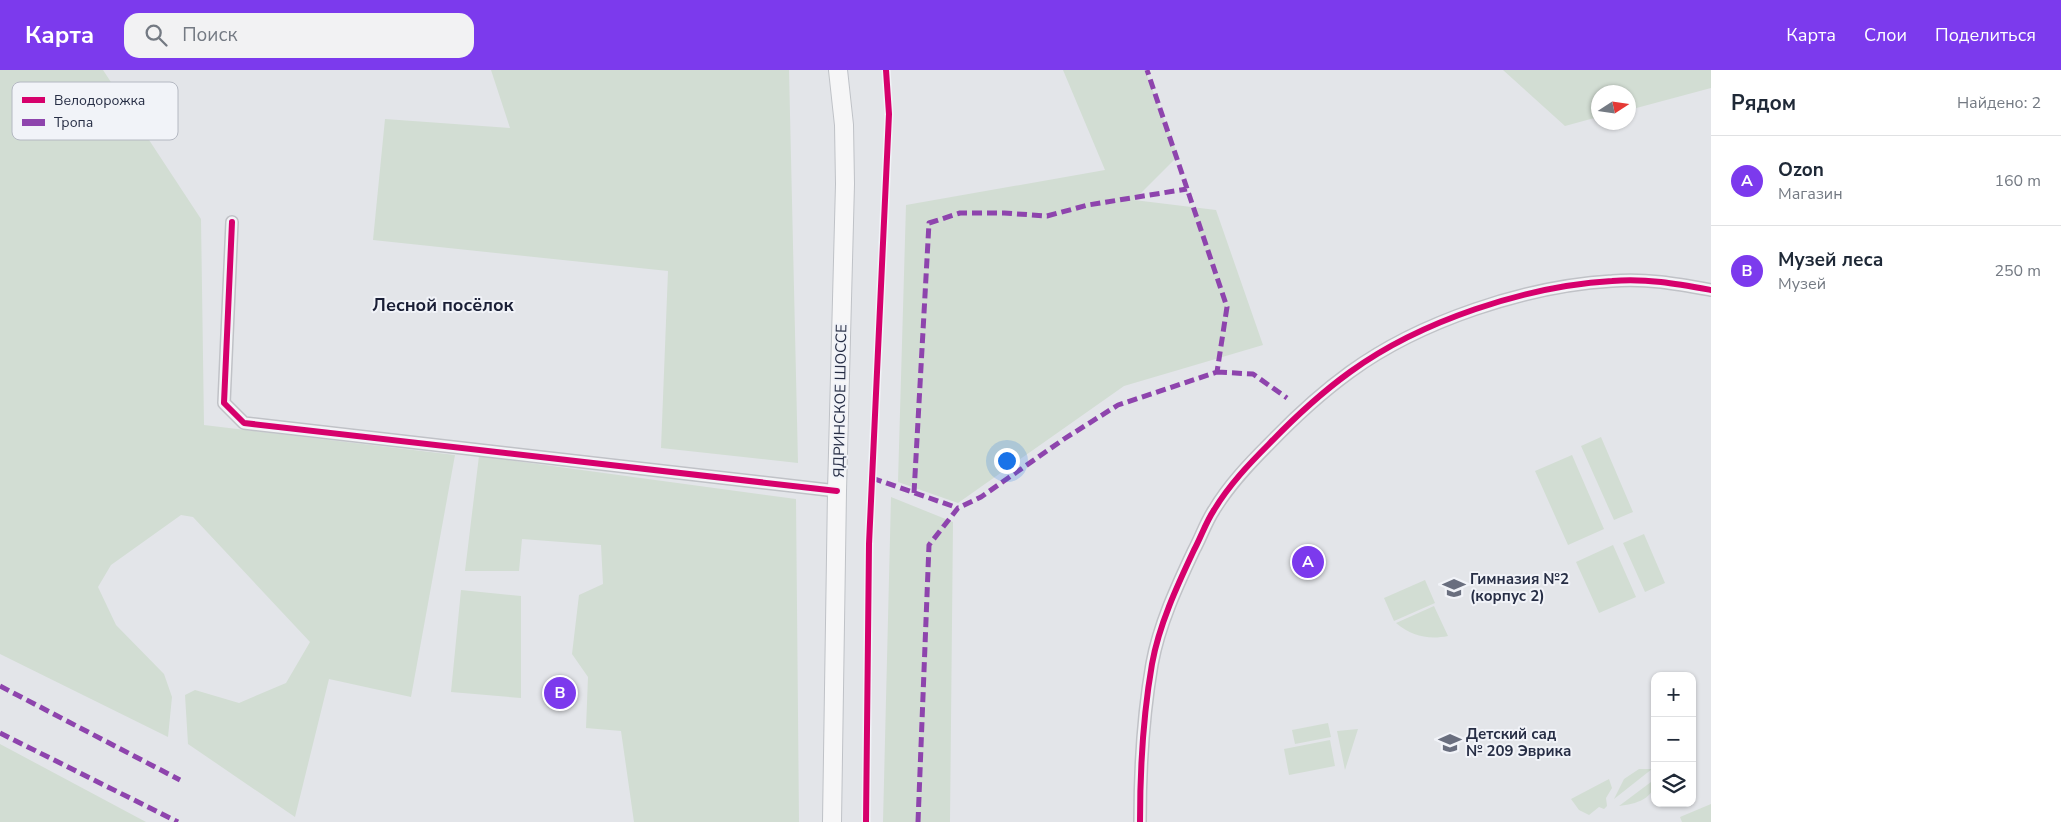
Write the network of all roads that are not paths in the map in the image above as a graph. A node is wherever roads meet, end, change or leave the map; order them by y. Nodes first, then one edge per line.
1 (838, 70) edge
2 (232, 222) dead end
3 (1711, 290) edge
4 (837, 491) junction
5 (832, 822) edge
6 (1140, 822) edge

1 - 4 main road, ЯДРИНСКОЕ ШОССЕ
2 - 4 street
3 - 6 street
4 - 5 main road, ЯДРИНСКОЕ ШОССЕ

